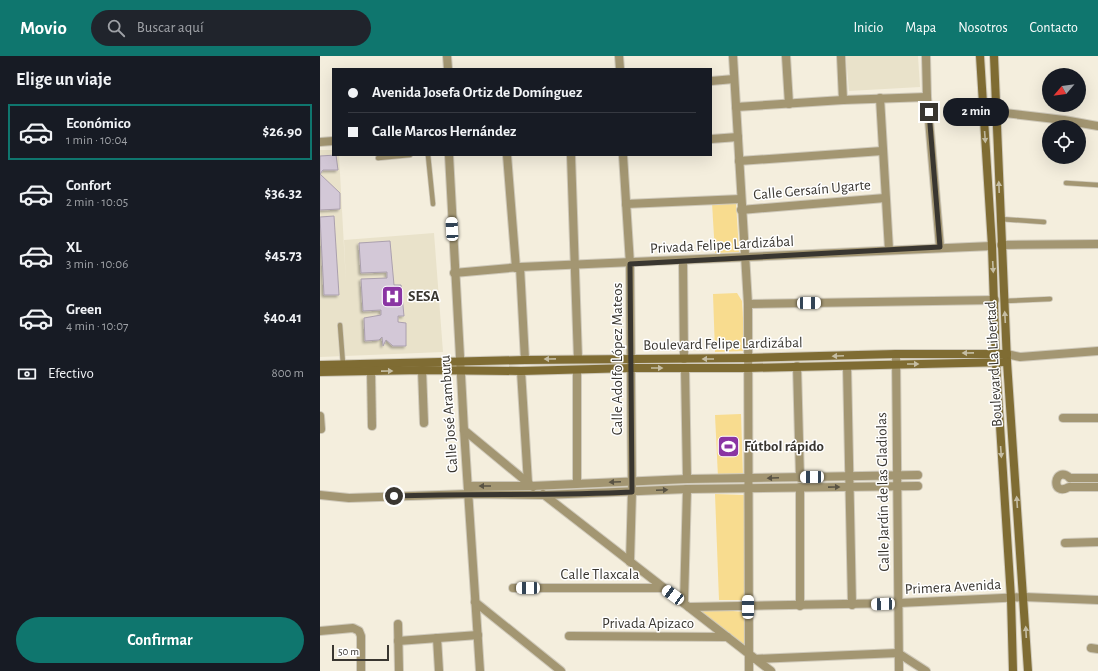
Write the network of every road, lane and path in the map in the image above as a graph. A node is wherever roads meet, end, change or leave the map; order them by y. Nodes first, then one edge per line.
1 (447, 56) edge
2 (619, 56) edge
3 (733, 56) edge
4 (786, 56) edge
5 (841, 56) edge
6 (926, 56) edge
7 (980, 56) edge
8 (994, 56) edge
9 (448, 68) edge
10 (620, 68) edge
11 (734, 79) junction
12 (712, 81) edge
13 (927, 97) junction
14 (880, 98) junction
15 (843, 100) junction
16 (789, 104) junction
17 (736, 107) junction
18 (996, 112) junction
19 (1098, 126) edge
20 (738, 137) junction
21 (712, 139) edge
22 (332, 141) edge
23 (320, 142) edge
24 (882, 151) junction
25 (399, 156) edge
26 (428, 156) edge
27 (449, 156) edge
28 (507, 156) edge
29 (571, 156) edge
30 (623, 156) edge
31 (378, 158) dead end
32 (739, 161) junction
33 (1066, 183) dead end
34 (1098, 185) edge
35 (885, 198) junction
36 (741, 199) junction
37 (433, 204) dead end
38 (626, 204) junction
39 (741, 210) junction
40 (1000, 219) junction
41 (1044, 222) dead end
42 (1098, 244) edge
43 (1001, 245) junction
44 (992, 246) junction
45 (940, 247) junction
46 (889, 250) junction
47 (745, 258) junction
48 (683, 260) junction
49 (630, 264) junction
50 (576, 265) junction
51 (518, 267) junction
52 (454, 273) junction
53 (1050, 299) dead end
54 (995, 300) junction
55 (1004, 301) junction
56 (748, 304) junction
57 (340, 325) dead end
58 (1098, 351) edge
59 (995, 353) junction
60 (896, 354) junction
61 (747, 358) junction
62 (1007, 358) junction
63 (578, 359) junction
64 (631, 359) junction
65 (684, 359) junction
66 (525, 360) junction
67 (996, 363) junction
68 (343, 364) junction
69 (896, 364) junction
70 (320, 365) edge
71 (460, 366) junction
72 (797, 366) junction
73 (847, 366) junction
74 (361, 367) junction
75 (632, 368) junction
76 (685, 368) junction
77 (747, 368) junction
78 (422, 370) junction
79 (577, 370) junction
80 (371, 371) junction
81 (522, 371) junction
82 (320, 372) edge
83 (320, 416) edge
84 (1063, 418) dead end
85 (1098, 418) edge
86 (424, 423) dead end
87 (372, 426) dead end
88 (321, 429) edge
89 (464, 430) junction
90 (896, 475) junction
91 (918, 475) dead end
92 (850, 476) junction
93 (800, 478) junction
94 (1070, 478) junction
95 (1098, 478) edge
96 (687, 479) junction
97 (748, 479) junction
98 (632, 481) junction
99 (577, 483) junction
100 (530, 484) junction
101 (896, 485) junction
102 (850, 486) junction
103 (918, 486) dead end
104 (1069, 487) junction
105 (1098, 487) edge
106 (800, 488) junction
107 (749, 489) junction
108 (469, 490) junction
109 (687, 490) junction
110 (632, 492) junction
111 (320, 494) edge
112 (544, 495) junction
113 (1098, 542) edge
114 (1065, 543) dead end
115 (630, 562) junction
116 (513, 588) dead end
117 (663, 588) junction
118 (1024, 597) junction
119 (1011, 598) junction
120 (1098, 600) edge
121 (475, 602) junction
122 (899, 603) junction
123 (686, 605) junction
124 (852, 605) junction
125 (800, 606) junction
126 (748, 607) junction
127 (398, 624) dead end
128 (320, 631) edge
129 (478, 634) junction
130 (569, 636) dead end
131 (727, 637) junction
132 (437, 638) junction
133 (398, 641) junction
134 (898, 653) junction
135 (748, 654) junction
136 (755, 659) junction
137 (361, 671) edge
138 (399, 671) edge
139 (439, 671) edge
140 (480, 671) edge
141 (561, 671) edge
142 (749, 671) edge
143 (771, 671) edge
144 (899, 671) edge
145 (926, 671) edge
146 (1013, 671) edge
147 (1028, 671) edge

1 - 9 street
2 - 10 street
3 - 11 street
4 - 16 street
5 - 15 street
6 - 13 street
7 -> 44 main road, Boulevard La Libertad
8 - 18 main road, Boulevard La Libertad
11 - 12 street
11 - 17 street
13 - 14 street
13 - 45 street
14 - 15 street
14 - 24 street
15 - 16 street
16 - 17 street
17 - 20 street
18 - 19 street
40 -> 18 main road, Boulevard La Libertad
20 - 21 street
20 - 32 street
22 - 23 street
24 - 32 street
24 - 35 street
25 - 31 lane
26 - 37 lane
27 - 52 street, Calle José Aramburu
28 - 51 street
29 - 50 street
30 - 38 street, Calle Adolfo López Mateos
32 - 36 street
33 - 34 lane
35 - 39 street, Calle Gersaín Ugarte
35 - 46 street
36 - 38 street
36 - 39 street
38 - 49 street, Calle Adolfo López Mateos
39 - 47 street
40 - 41 lane
40 - 43 main road, Boulevard La Libertad
42 - 43 street
43 - 55 main road, Boulevard La Libertad
44 - 45 street, Privada Felipe Lardizábal
44 -> 54 main road, Boulevard La Libertad
45 - 46 street, Privada Felipe Lardizábal
46 - 47 street, Privada Felipe Lardizábal
47 - 48 street, Privada Felipe Lardizábal
47 - 56 street
48 - 49 street, Privada Felipe Lardizábal
48 - 65 street
49 - 50 street, Privada Felipe Lardizábal
49 - 64 street, Calle Adolfo López Mateos
50 - 51 street, Privada Felipe Lardizábal
50 - 63 street
51 - 52 street, Privada Felipe Lardizábal
51 - 66 street
52 - 71 street, Calle José Aramburu
53 - 55 lane
54 - 56 street
54 - 59 main road, Boulevard La Libertad
62 -> 55 main road, Boulevard La Libertad
56 - 61 street
57 - 68 lane
58 - 62 street
59 -> 60 main road, Boulevard Felipe Lardizábal
59 - 62 main road, Boulevard Felipe Lardizábal
59 - 67 main road, Boulevard La Libertad
60 -> 61 main road, Boulevard Felipe Lardizábal
60 - 69 street, Calle Jardín de las Gladiolas
61 -> 65 main road, Boulevard Felipe Lardizábal
61 - 77 street
62 - 67 main road, Boulevard Felipe Lardizábal
118 -> 62 main road, Boulevard La Libertad
63 - 64 main road, Boulevard Felipe Lardizábal
63 -> 66 main road, Boulevard Felipe Lardizábal
64 - 65 main road, Boulevard Felipe Lardizábal
64 - 75 street, Calle Adolfo López Mateos
66 - 71 main road, Boulevard Felipe Lardizábal
69 -> 67 main road, Boulevard Felipe Lardizábal
67 -> 119 main road, Boulevard La Libertad
68 - 70 main road, Boulevard Felipe Lardizábal
68 - 74 main road, Boulevard Felipe Lardizábal
69 - 73 main road, Boulevard Felipe Lardizábal
69 - 90 street, Calle Jardín de las Gladiolas
71 - 74 main road, Boulevard Felipe Lardizábal
71 - 78 main road, Boulevard Felipe Lardizábal
71 - 81 main road, Boulevard Felipe Lardizábal
71 - 89 street, Calle José Aramburu
72 - 73 main road, Boulevard Felipe Lardizábal
72 - 77 main road, Boulevard Felipe Lardizábal
72 - 93 street
73 - 92 street
74 - 80 main road, Boulevard Felipe Lardizábal
74 - 82 main road, Boulevard Felipe Lardizábal
75 -> 76 main road, Boulevard Felipe Lardizábal
75 - 79 main road, Boulevard Felipe Lardizábal
75 - 98 street, Calle Adolfo López Mateos
76 - 77 main road, Boulevard Felipe Lardizábal
76 - 96 street
77 - 97 street
80 -> 78 main road, Boulevard Felipe Lardizábal
78 - 86 street
79 - 81 main road, Boulevard Felipe Lardizábal
79 - 99 street
80 - 87 street
81 - 100 street
83 - 88 street
84 - 85 street
89 - 100 street
89 - 108 street, Calle José Aramburu
90 - 91 street
90 - 92 street
90 - 101 street, Calle Jardín de las Gladiolas
92 - 93 street
92 - 102 street
93 -> 97 street
94 - 95 street
94 - 104 street
94 - 104 street
96 - 97 street
96 - 98 street
97 - 107 street
98 -> 99 street
98 - 110 street, Calle Adolfo López Mateos
99 - 100 street
100 -> 108 street
100 - 112 street
101 - 102 street
101 - 103 street
101 - 122 street, Calle Jardín de las Gladiolas
106 -> 102 street
102 - 124 street
104 - 105 street
106 - 107 street
106 - 125 street
107 - 109 street
107 - 126 street
108 - 111 street
108 - 112 street
108 - 121 street, Calle José Aramburu
110 -> 109 street
109 - 123 street
110 - 112 street
110 - 115 street, Calle Adolfo López Mateos
112 - 115 street
113 - 114 street
115 - 117 street
116 - 117 street, Calle Tlaxcala
117 - 123 street
118 - 119 street, Primera Avenida
118 - 120 street, Primera Avenida
147 -> 118 main road, Boulevard La Libertad
119 - 122 street, Primera Avenida
119 - 146 main road, Boulevard La Libertad
121 - 129 street, Calle José Aramburu
121 - 141 street
122 - 124 street, Primera Avenida
122 - 134 street, Calle Jardín de las Gladiolas
123 - 126 street, Primera Avenida
123 - 131 street
124 - 125 street, Primera Avenida
125 - 126 street, Primera Avenida
126 - 135 street
127 - 133 street
128 - 137 street
129 - 132 street
129 - 140 street, Calle José Aramburu
130 - 131 street, Privada Apizaco
131 - 135 street
132 - 133 street
132 - 139 street
133 - 138 street
134 - 136 street
134 - 144 street, Calle Jardín de las Gladiolas
134 - 145 street
135 - 136 street
135 - 142 street
136 - 143 street

